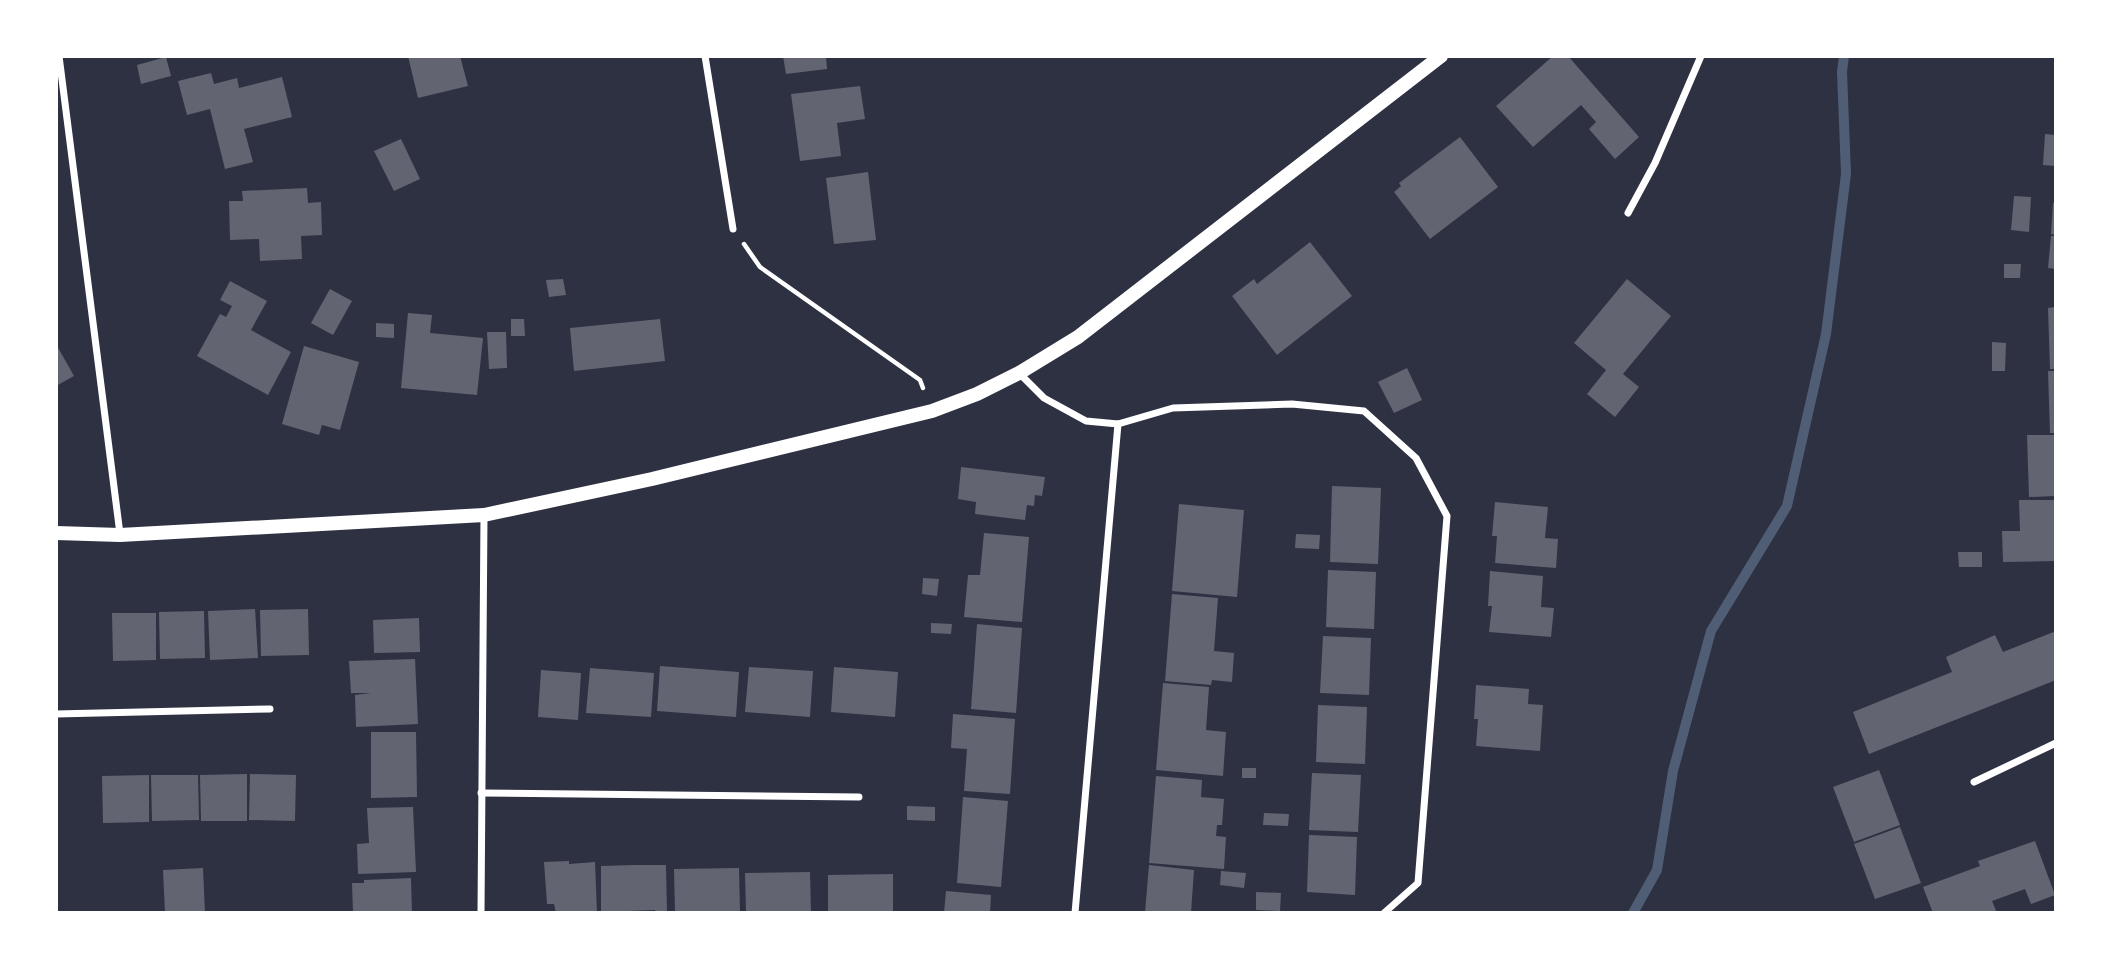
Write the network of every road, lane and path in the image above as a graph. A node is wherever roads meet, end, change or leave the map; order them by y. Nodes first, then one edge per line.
1 (59, 56) edge
2 (705, 56) edge
3 (1441, 56) edge
4 (1701, 56) edge
5 (1628, 213) dead end
6 (733, 229) joint
7 (1019, 373) junction
8 (932, 411) junction
9 (1118, 424) junction
10 (484, 515) junction
11 (56, 533) edge
12 (120, 535) junction
13 (270, 709) dead end
14 (56, 714) edge
15 (2056, 743) edge
16 (1974, 782) dead end
17 (481, 793) junction
18 (859, 797) dead end
19 (481, 913) edge
20 (1075, 913) edge
21 (1384, 913) edge

1 - 12 street
2 - 6 street
3 - 7 main road
4 - 5 street
6 - 8 path
7 - 8 main road
7 - 9 street
8 - 10 main road
9 - 20 street
9 - 21 street
10 - 12 main road
10 - 17 street
11 - 12 main road
13 - 14 street
15 - 16 street
17 - 18 street
17 - 19 street

